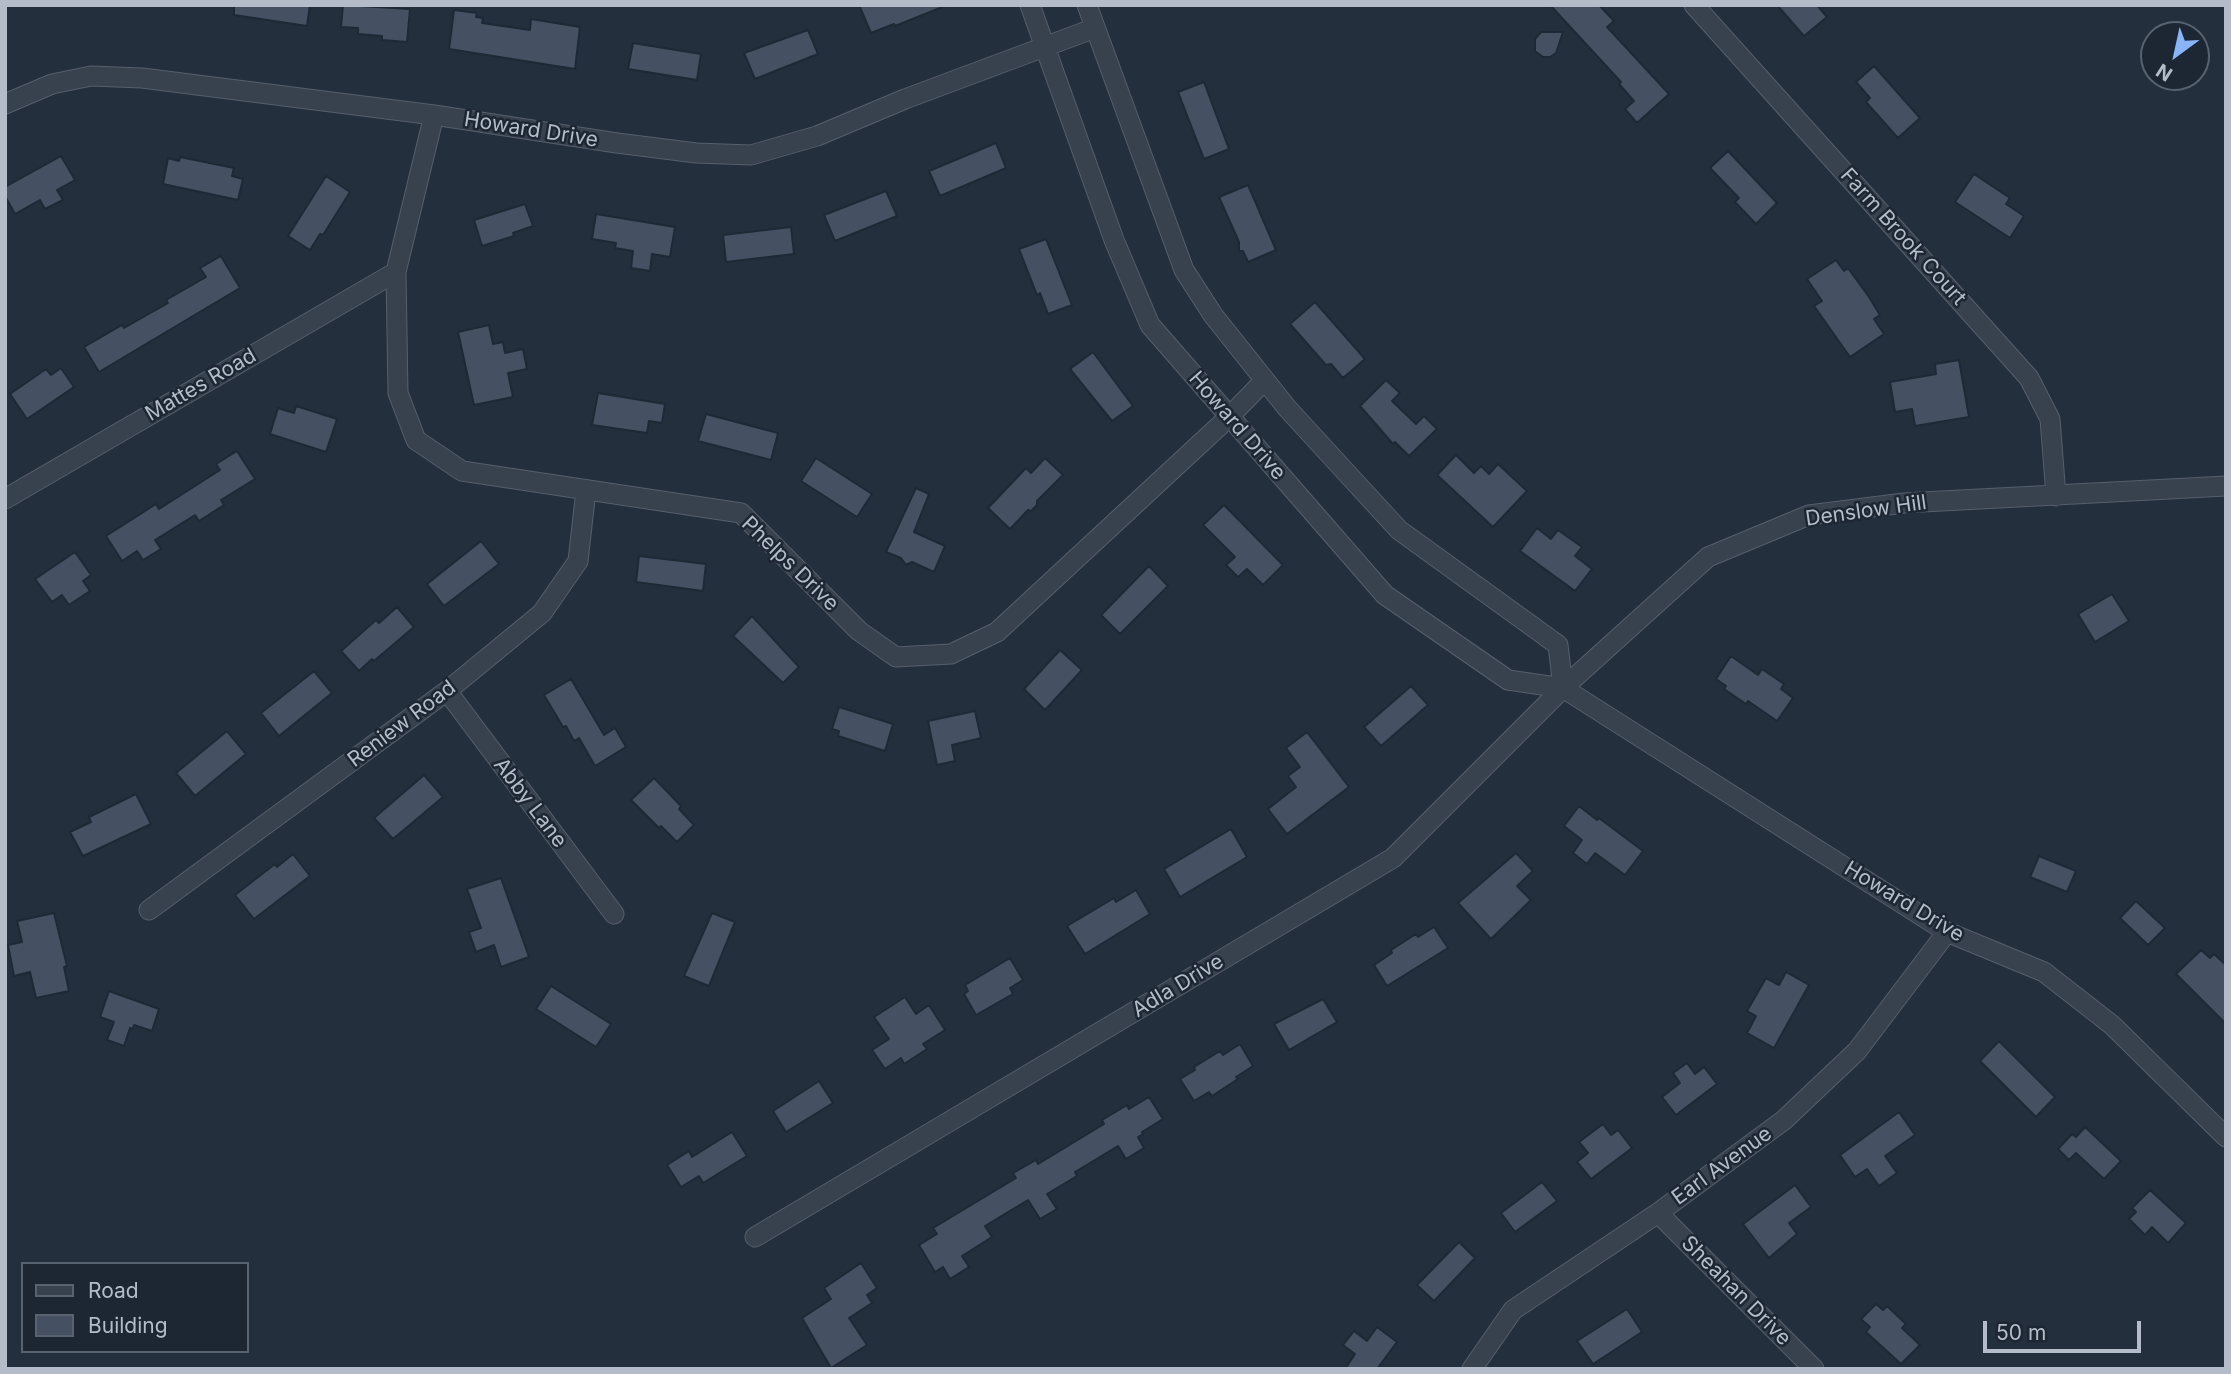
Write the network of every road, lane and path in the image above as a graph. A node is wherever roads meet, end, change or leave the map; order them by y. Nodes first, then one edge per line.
1 (1030, 5) edge
2 (1087, 5) edge
3 (1694, 5) edge
4 (1095, 28) junction
5 (1045, 48) junction
6 (5, 104) edge
7 (434, 116) junction
8 (396, 272) junction
9 (1264, 381) junction
10 (1228, 417) junction
11 (2226, 486) edge
12 (586, 490) junction
13 (2056, 496) junction
14 (5, 499) edge
15 (1563, 688) junction
16 (447, 691) junction
17 (149, 910) dead end
18 (614, 914) dead end
19 (1947, 932) junction
20 (2226, 1137) edge
21 (1658, 1213) junction
22 (755, 1237) dead end
23 (1472, 1369) edge
24 (1814, 1369) edge

1 - 5 street, Howard Drive
2 - 4 street
3 - 13 street, Farm Brook Court
4 - 5 street, Howard Drive
4 - 9 street
5 - 7 street, Howard Drive
5 - 10 street, Howard Drive
6 - 7 street, Howard Drive
7 - 8 street, Phelps Drive
8 - 12 street, Phelps Drive
8 - 14 street, Mattes Road
9 - 10 street, Phelps Drive
9 - 15 street
10 - 12 street, Phelps Drive
10 - 15 street, Howard Drive
11 - 13 street, Denslow Hill
12 - 16 street, Reniew Road
13 - 15 street, Denslow Hill
15 - 19 street, Howard Drive
15 - 22 street, Adla Drive
16 - 17 street, Reniew Road
16 - 18 street, Abby Lane
19 - 20 street, Howard Drive
19 - 21 street, Earl Avenue
21 - 23 street, Earl Avenue
21 - 24 street, Sheahan Drive

